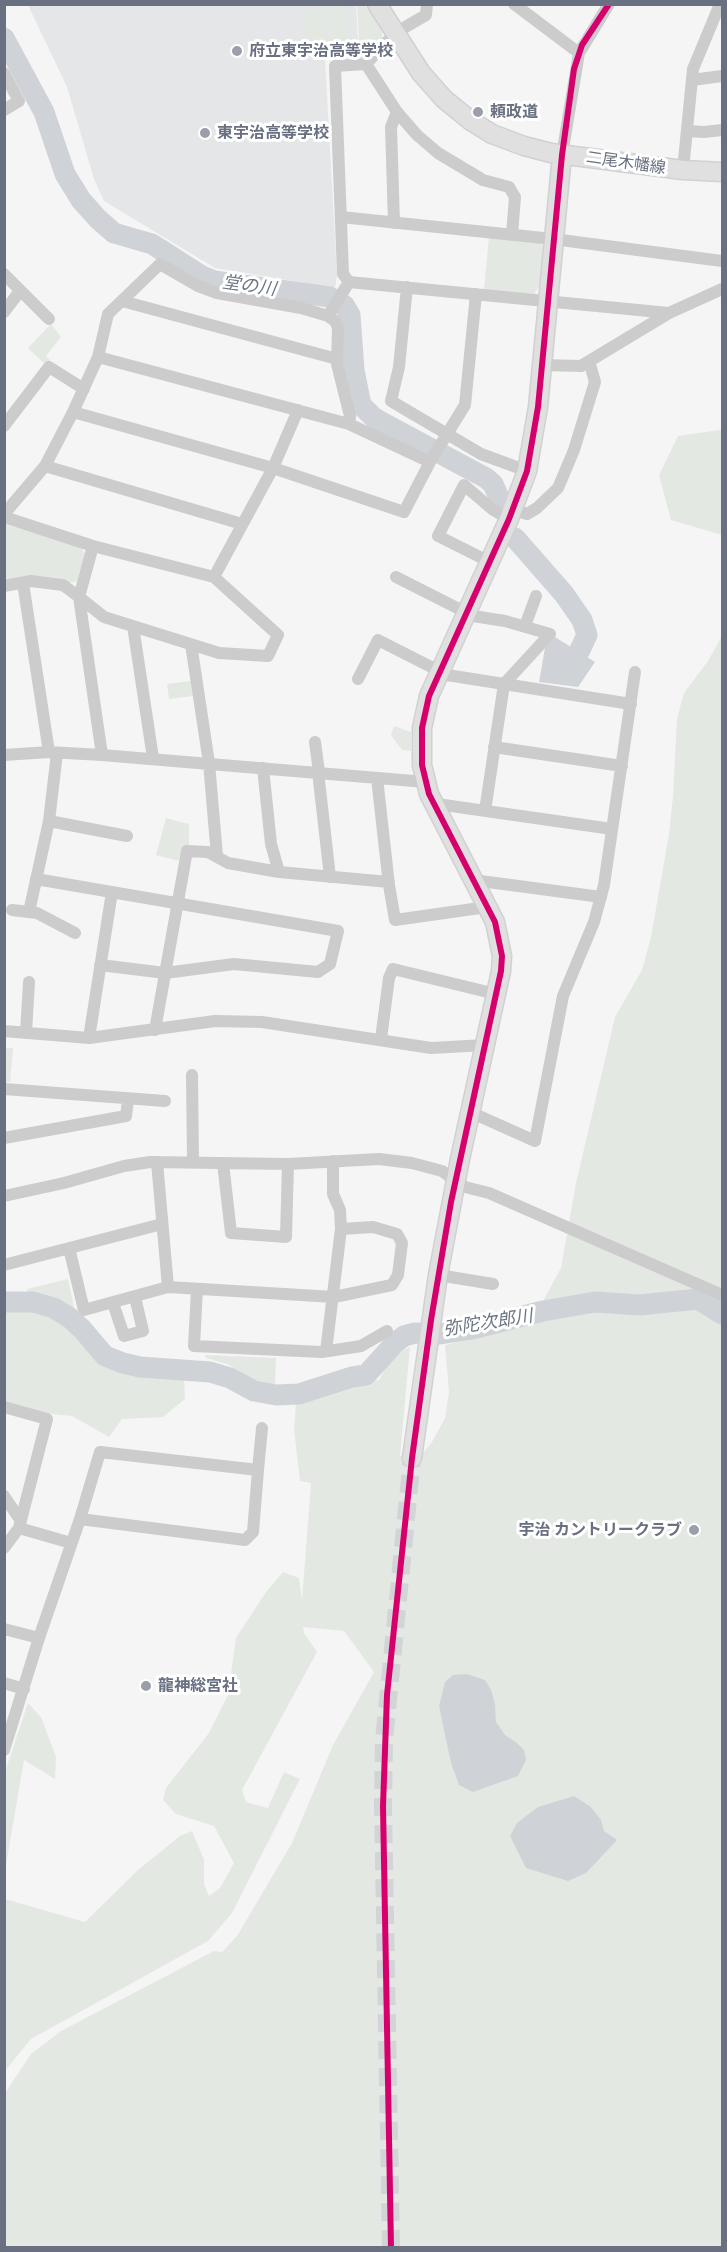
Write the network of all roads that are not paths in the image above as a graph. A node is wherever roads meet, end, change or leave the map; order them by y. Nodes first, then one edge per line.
1 (377, 4) edge
2 (427, 4) edge
3 (514, 4) edge
4 (609, 4) edge
5 (720, 4) edge
6 (395, 33) junction
7 (579, 53) junction
8 (366, 64) junction
9 (4, 73) edge
10 (723, 76) edge
11 (692, 80) junction
12 (4, 110) edge
13 (397, 112) junction
14 (723, 130) edge
15 (688, 131) junction
16 (562, 154) junction
17 (683, 170) junction
18 (723, 172) edge
19 (341, 218) junction
20 (394, 223) junction
21 (512, 235) junction
22 (553, 239) junction
23 (723, 261) edge
24 (4, 274) edge
25 (347, 285) junction
26 (407, 287) junction
27 (723, 289) edge
28 (20, 291) junction
29 (476, 294) junction
30 (122, 300) junction
31 (548, 301) junction
32 (4, 312) edge
33 (669, 313) junction
34 (329, 314) junction
35 (49, 319) dead end
36 (98, 357) junction
37 (338, 359) junction
38 (589, 361) junction
39 (542, 365) junction
40 (84, 389) junction
41 (298, 410) junction
42 (74, 412) junction
43 (349, 424) junction
44 (4, 426) edge
45 (445, 437) junction
46 (431, 461) junction
47 (45, 466) junction
48 (273, 468) junction
49 (527, 471) junction
50 (511, 514) junction
51 (4, 515) edge
52 (242, 524) junction
53 (93, 546) junction
54 (490, 562) junction
55 (214, 577) junction
56 (396, 577) dead end
57 (23, 583) junction
58 (4, 586) edge
59 (536, 596) dead end
60 (79, 597) junction
61 (466, 613) junction
62 (133, 626) junction
63 (525, 626) junction
64 (191, 644) junction
65 (440, 671) junction
66 (635, 672) dead end
67 (358, 679) dead end
68 (504, 684) junction
69 (631, 704) junction
70 (315, 742) dead end
71 (494, 747) junction
72 (53, 752) junction
73 (4, 755) edge
74 (102, 755) junction
75 (153, 758) junction
76 (208, 763) junction
77 (622, 766) junction
78 (263, 768) junction
79 (318, 772) junction
80 (377, 777) junction
81 (426, 782) junction
82 (437, 808) junction
83 (485, 811) junction
84 (49, 821) junction
85 (612, 830) junction
86 (127, 836) dead end
87 (218, 856) junction
88 (279, 872) junction
89 (330, 877) junction
90 (36, 879) junction
91 (473, 880) junction
92 (389, 882) junction
93 (112, 892) junction
94 (601, 897) junction
95 (177, 903) junction
96 (487, 908) junction
97 (12, 910) dead end
98 (30, 912) junction
99 (75, 933) dead end
100 (100, 965) junction
101 (165, 973) junction
102 (29, 982) dead end
103 (496, 994) junction
104 (4, 1030) edge
105 (155, 1030) junction
106 (26, 1033) junction
107 (89, 1038) junction
108 (381, 1039) junction
109 (485, 1045) junction
110 (192, 1075) dead end
111 (4, 1089) edge
112 (128, 1100) junction
113 (165, 1101) dead end
114 (470, 1112) junction
115 (4, 1138) edge
116 (333, 1161) junction
117 (157, 1162) junction
118 (193, 1162) junction
119 (223, 1163) junction
120 (288, 1164) junction
121 (456, 1180) junction
122 (4, 1196) edge
123 (162, 1224) junction
124 (341, 1229) junction
125 (69, 1248) junction
126 (4, 1264) edge
127 (438, 1275) junction
128 (493, 1284) dead end
129 (168, 1287) junction
130 (197, 1289) junction
131 (723, 1295) edge
132 (135, 1297) junction
133 (334, 1297) junction
134 (113, 1303) junction
135 (387, 1331) dead end
136 (326, 1351) junction
137 (4, 1407) edge
138 (262, 1428) dead end
139 (412, 1458) tunnel mouth
140 (258, 1470) junction
141 (4, 1496) edge
142 (80, 1520) junction
143 (20, 1524) junction
144 (71, 1544) junction
145 (4, 1548) edge
146 (4, 1629) edge
147 (39, 1638) junction
148 (4, 1683) edge
149 (24, 1689) junction
150 (4, 1750) edge

1 - 6 street, 二尾木幡線
2 - 6 street
3 - 7 street
4 - 7 street
5 - 11 street
6 - 8 street
6 - 16 street, 二尾木幡線
7 - 16 street
8 - 13 street
8 - 19 street
9 - 12 street
10 - 11 street
11 - 15 street
13 - 20 street
13 - 21 street
14 - 15 street
15 - 17 street
16 - 17 street, 二尾木幡線
16 - 22 street
17 - 18 street, 二尾木幡線
19 - 20 street
19 - 25 street
20 - 21 street
21 - 22 street
22 - 23 street
22 - 31 street
24 - 28 street
25 - 26 street
25 - 34 street
26 - 29 street
26 - 45 street
27 - 33 street
28 - 32 street
28 - 35 street
29 - 31 street
29 - 45 street
30 - 34 street
30 - 36 street
30 - 37 street
31 - 33 street
31 - 39 street
33 - 38 street
34 - 37 street
36 - 40 street
36 - 41 street
37 - 43 street
38 - 39 street
38 - 50 street
39 - 49 street
40 - 42 street
40 - 44 street
41 - 43 street
41 - 48 street
42 - 47 street
42 - 48 street
43 - 46 street
45 - 46 street
45 - 49 street
46 - 48 street
47 - 51 street
47 - 52 street
48 - 52 street
49 - 50 street
50 - 54 street
50 - 54 street
51 - 53 street
52 - 55 street
53 - 55 street
53 - 60 street
54 - 61 street
55 - 64 street
56 - 61 street
57 - 58 street
57 - 60 street
57 - 72 street
59 - 63 street
60 - 62 street
60 - 74 street
61 - 63 street
61 - 65 street
62 - 64 street
62 - 75 street
63 - 68 street
64 - 76 street
65 - 67 street
65 - 68 street
65 - 81 street
66 - 69 street
68 - 69 street
68 - 71 street
69 - 77 street
70 - 79 street
71 - 77 street
71 - 83 street
72 - 73 street
72 - 74 street
72 - 84 street
74 - 75 street
75 - 76 street
76 - 78 street
76 - 87 street
77 - 85 street
78 - 79 street
78 - 88 street
79 - 80 street
79 - 89 street
80 - 81 street
80 - 92 street
81 - 82 street
82 - 83 street
82 - 91 street
83 - 85 street
84 - 86 street
84 - 90 street
85 - 94 street
87 - 88 street
87 - 95 street
88 - 89 street
89 - 92 street
90 - 93 street
90 - 98 street
91 - 94 street
91 - 96 street
92 - 96 street
93 - 95 street
93 - 100 street
94 - 114 street
95 - 101 street
95 - 101 street
96 - 103 street
97 - 98 street
98 - 99 street
100 - 101 street
100 - 107 street
101 - 105 street
102 - 106 street
103 - 108 street
103 - 109 street
104 - 106 street
105 - 107 street
105 - 108 street
106 - 107 street
108 - 109 street
109 - 114 street
110 - 118 street
111 - 112 street
112 - 113 street
112 - 115 street
114 - 121 street
116 - 120 street
116 - 121 street
116 - 124 street
117 - 118 street
117 - 122 street
117 - 123 street
118 - 119 street
119 - 120 street
119 - 120 street
121 - 127 street
121 - 131 street
123 - 125 street
123 - 129 street
124 - 133 street
124 - 133 street
125 - 126 street
125 - 134 street
127 - 128 street
127 - 139 street
129 - 130 street
129 - 132 street
130 - 133 street
130 - 136 street
132 - 134 street
132 - 134 street
133 - 136 street
135 - 136 street
137 - 143 street
138 - 140 street
140 - 142 street
140 - 142 street
141 - 143 street
142 - 144 street
143 - 144 street
143 - 145 street
144 - 147 street
146 - 147 street
147 - 149 street
148 - 149 street
149 - 150 street

